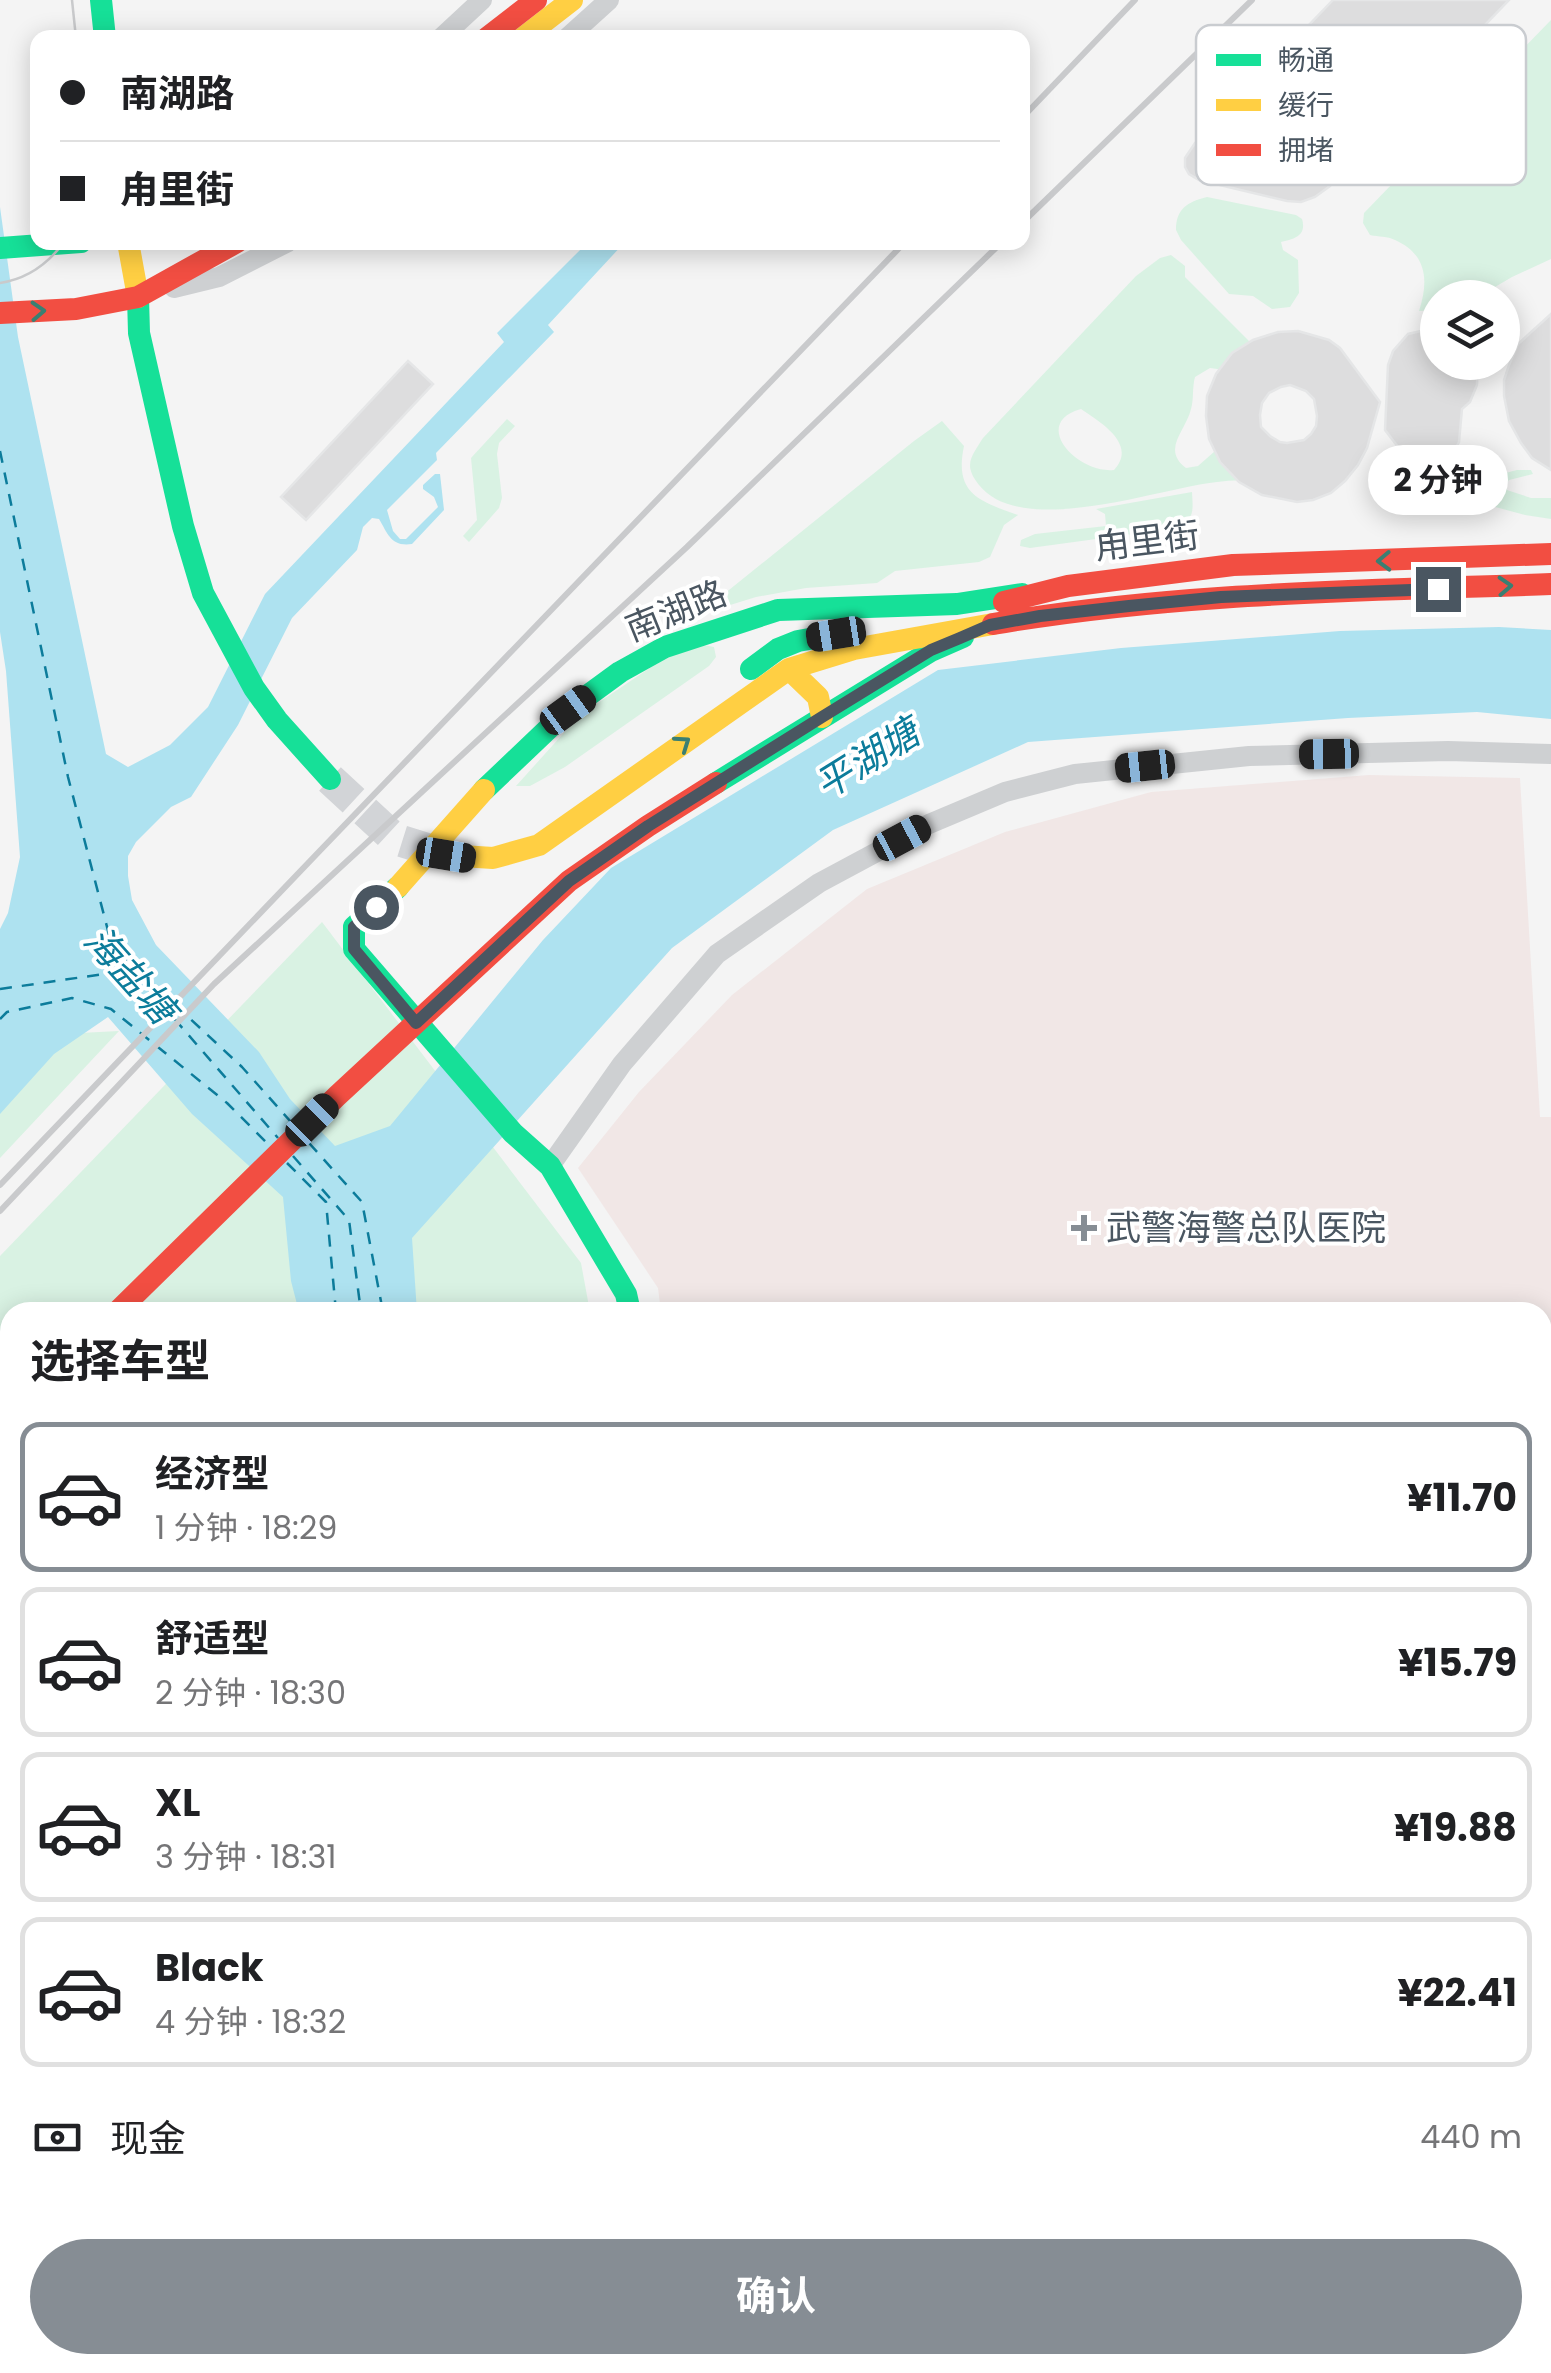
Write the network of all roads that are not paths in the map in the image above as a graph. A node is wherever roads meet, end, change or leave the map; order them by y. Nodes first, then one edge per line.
1 (101, 0) edge
2 (482, 0) edge
3 (536, 0) edge
4 (572, 0) edge
5 (609, 0) edge
6 (104, 30) edge
7 (450, 30) edge
8 (497, 30) edge
9 (533, 30) edge
10 (576, 30) edge
11 (30, 246) edge
12 (0, 248) edge
13 (129, 250) edge
14 (223, 250) edge
15 (272, 250) edge
16 (138, 297) junction
17 (0, 313) edge
18 (1551, 554) edge
19 (1551, 584) edge
20 (1068, 586) junction
21 (759, 616) junction
22 (990, 625) junction
23 (777, 659) junction
24 (822, 717) junction
25 (1551, 754) edge
26 (338, 772) tunnel mouth
27 (454, 848) tunnel mouth
28 (416, 1023) junction
29 (550, 1166) junction
30 (128, 1302) edge
31 (628, 1302) edge

1 - 6 main road
2 - 7 street
3 - 8 main road
4 - 9 main road
5 - 10 street
11 - 12 main road
13 - 16 main road
14 - 16 main road
15 - 16 street
17 -> 16 main road
16 - 26 main road
18 -> 20 main road, 甪里街
22 -> 19 main road, 甪里街
20 - 21 main road, 南湖路
20 - 23 main road, 甪里街
21 - 23 main road
21 - 28 main road, 南湖路, bridge
22 - 23 main road
22 - 24 main road
23 - 24 main road
23 - 27 main road
24 - 28 main road
25 - 29 street
28 - 29 main road, 南湖路
28 - 30 main road
29 - 31 main road, 南湖路

